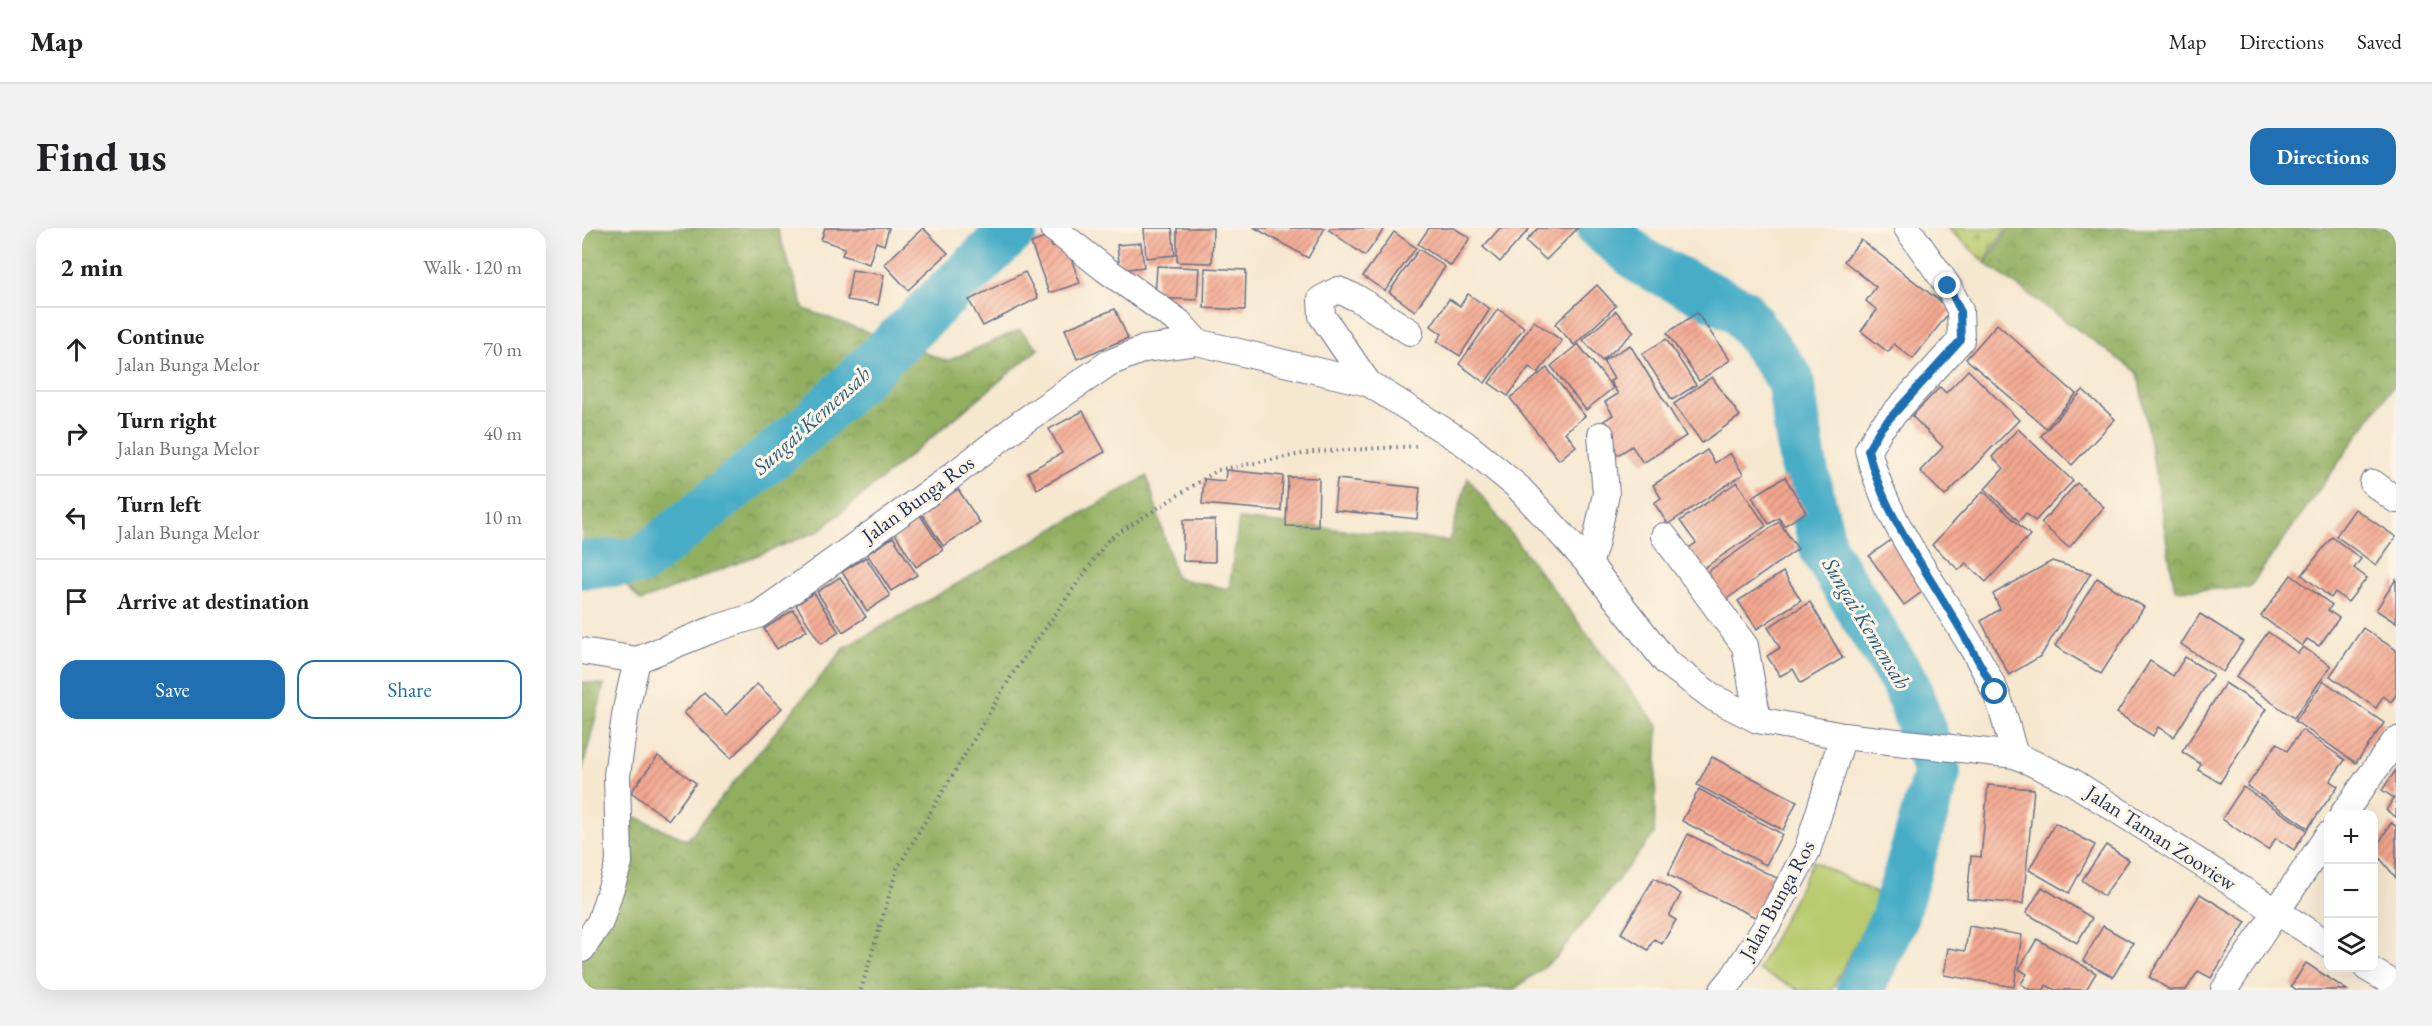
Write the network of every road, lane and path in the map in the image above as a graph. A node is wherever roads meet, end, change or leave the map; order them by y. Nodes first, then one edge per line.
1 (1053, 228) edge
2 (1907, 228) edge
3 (1410, 332) dead end
4 (1197, 342) junction
5 (1368, 383) junction
6 (1601, 435) dead end
7 (1464, 443) junction
8 (2373, 483) dead end
9 (2396, 500) edge
10 (1664, 536) dead end
11 (1589, 564) junction
12 (582, 651) edge
13 (637, 660) junction
14 (1758, 720) junction
15 (1844, 736) junction
16 (2396, 740) edge
17 (2015, 755) junction
18 (2346, 810) edge
19 (2324, 842) edge
20 (2275, 912) junction
21 (2324, 942) edge
22 (582, 949) edge
23 (2374, 972) edge
24 (2396, 985) edge
25 (861, 990) edge
26 (1723, 990) edge
27 (2224, 990) edge

1 - 4 street
2 - 17 street
3 - 5 street
4 - 5 street
4 - 13 street, Jalan Bunga Ros
5 - 7 street, Jalan Taman Zooview
6 - 11 street
7 - 11 street, Jalan Taman Zooview
7 - 25 path
8 - 9 street
10 - 14 street
11 - 14 street, Jalan Taman Zooview
12 - 13 street
13 - 22 street
14 - 15 street, Jalan Taman Zooview
15 - 17 street, Jalan Taman Zooview
15 - 26 street, Jalan Bunga Ros
16 - 18 street
17 - 20 street, Jalan Taman Zooview
19 - 20 street
20 - 21 street, Jalan Taman Zooview
20 - 27 street
23 - 24 street

